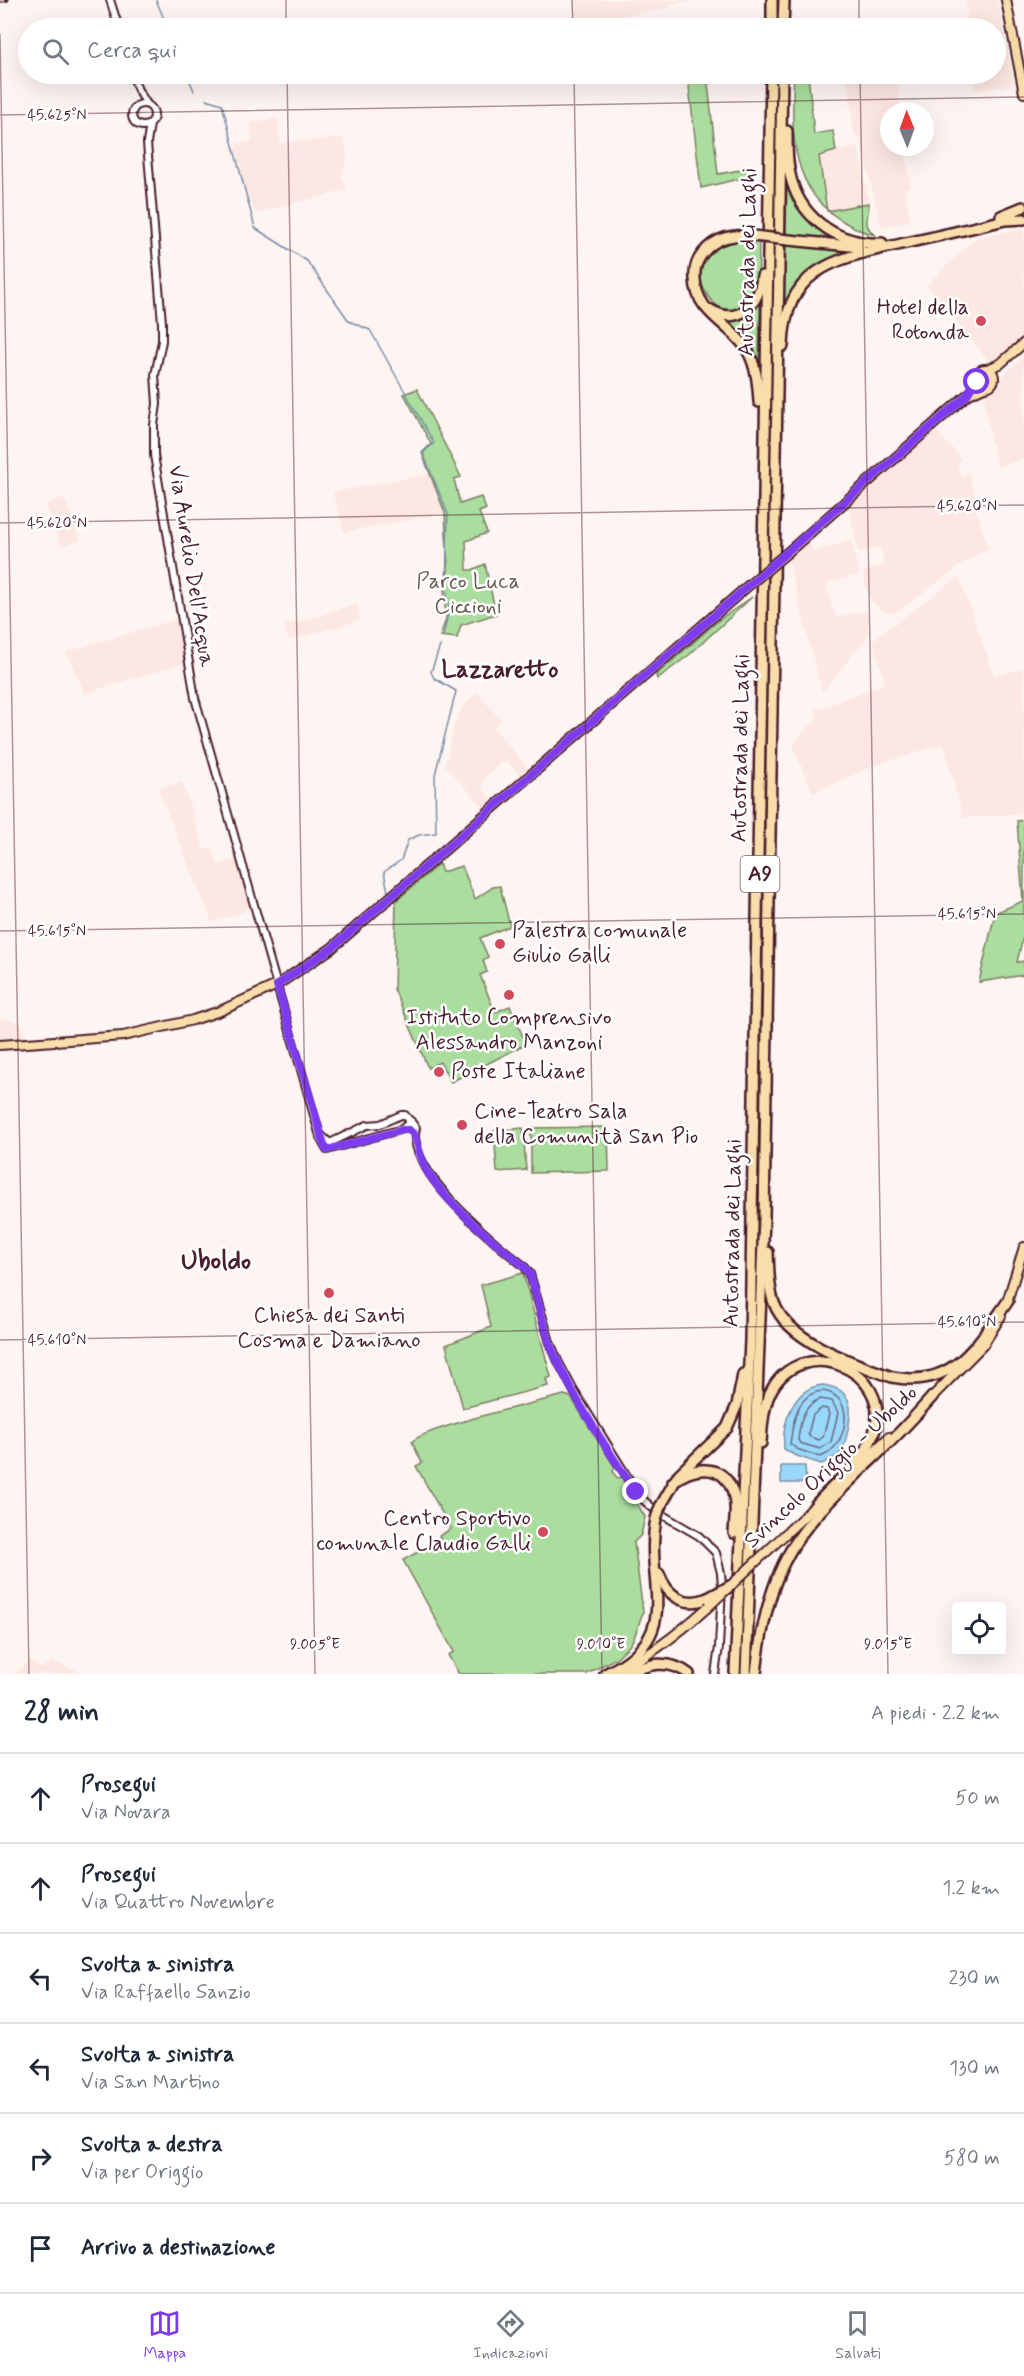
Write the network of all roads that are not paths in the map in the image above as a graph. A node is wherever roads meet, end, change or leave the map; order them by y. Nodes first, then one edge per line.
1 (110, 0) edge
2 (772, 0) edge
3 (784, 0) edge
4 (1006, 0) edge
5 (116, 18) edge
6 (772, 18) edge
7 (783, 18) edge
8 (135, 84) edge
9 (771, 84) edge
10 (782, 84) edge
11 (136, 87) junction
12 (782, 88) junction
13 (1024, 93) edge
14 (147, 104) junction
15 (134, 108) junction
16 (150, 124) junction
17 (139, 125) junction
18 (147, 143) junction
19 (1024, 206) edge
20 (1024, 218) edge
21 (768, 229) junction
22 (885, 245) junction
23 (702, 303) junction
24 (1024, 343) edge
25 (1024, 350) edge
26 (987, 369) junction
27 (994, 378) junction
28 (976, 379) junction
29 (984, 387) junction
30 (777, 389) junction
31 (967, 395) junction
32 (764, 458) junction
33 (277, 985) junction
34 (0, 1045) edge
35 (411, 1120) junction
36 (374, 1124) junction
37 (364, 1126) junction
38 (402, 1130) junction
39 (414, 1134) junction
40 (321, 1135) junction
41 (375, 1137) junction
42 (367, 1139) junction
43 (334, 1142) junction
44 (327, 1150) junction
45 (764, 1218) junction
46 (1024, 1246) edge
47 (1008, 1301) junction
48 (750, 1340) junction
49 (933, 1396) junction
50 (673, 1482) junction
51 (813, 1508) junction
52 (654, 1560) junction
53 (749, 1580) junction
54 (732, 1585) joint
55 (708, 1603) junction
56 (736, 1630) junction
57 (605, 1674) edge
58 (614, 1674) edge
59 (626, 1674) edge
60 (689, 1674) edge
61 (715, 1674) edge
62 (735, 1674) edge
63 (746, 1674) edge
64 (756, 1674) edge

1 - 5 street
2 - 6 highway
3 - 7 highway
4 - 13 main road
8 - 11 street
9 - 21 highway, Autostrada dei Laghi / A9
10 - 12 highway, Autostrada dei Laghi / A9
11 - 14 street
11 - 15 street
12 - 22 highway
12 - 30 highway, Autostrada dei Laghi / A9
14 - 15 street
14 - 16 street
15 - 17 street
16 - 17 street
16 - 18 street, Via Aurelio Dell'Acqua
17 - 18 street, Via Aurelio Dell'Acqua
18 - 33 street, Via Aurelio Dell'Acqua
19 - 20 main road
19 - 22 highway
20 - 22 highway
21 - 23 highway
21 - 32 highway, Autostrada dei Laghi / A9
22 - 23 highway, bridge
22 - 30 highway
23 - 32 highway
24 - 26 main road
25 - 27 main road
26 - 27 main road
26 - 28 main road
27 - 29 main road
28 - 29 main road
28 - 31 main road
29 - 31 main road
30 - 45 highway, Autostrada dei Laghi / A9
31 - 33 main road, bridge
32 - 48 highway, Autostrada dei Laghi / A9
33 - 34 main road
33 - 40 street, Via Aurelio Dell'Acqua
35 - 36 street
35 - 38 street
35 - 39 street
36 - 37 street
36 - 41 street
37 - 42 street
37 - 43 street
38 - 39 street
38 - 41 street
39 - 61 street
40 - 43 street
40 - 44 street, Via Aurelio Dell'Acqua
41 - 42 street
42 - 44 street
43 - 44 street
45 - 47 highway
45 - 53 highway, Autostrada dei Laghi / A9
46 - 47 main road, Svincolo Origgio - Uboldo
47 - 49 main road, Svincolo Origgio - Uboldo
48 - 50 highway
48 - 56 highway, Autostrada dei Laghi / A9
49 - 51 main road, Svincolo Origgio - Uboldo
49 - 64 highway
50 - 52 highway, bridge
50 - 56 highway
51 - 53 highway
51 - 54 main road, Svincolo Origgio - Uboldo, bridge
52 - 55 highway
52 - 57 highway
53 - 63 highway, Autostrada dei Laghi / A9
54 - 55 highway, bridge
55 - 58 main road
56 - 62 highway, Autostrada dei Laghi / A9
59 - 60 highway

